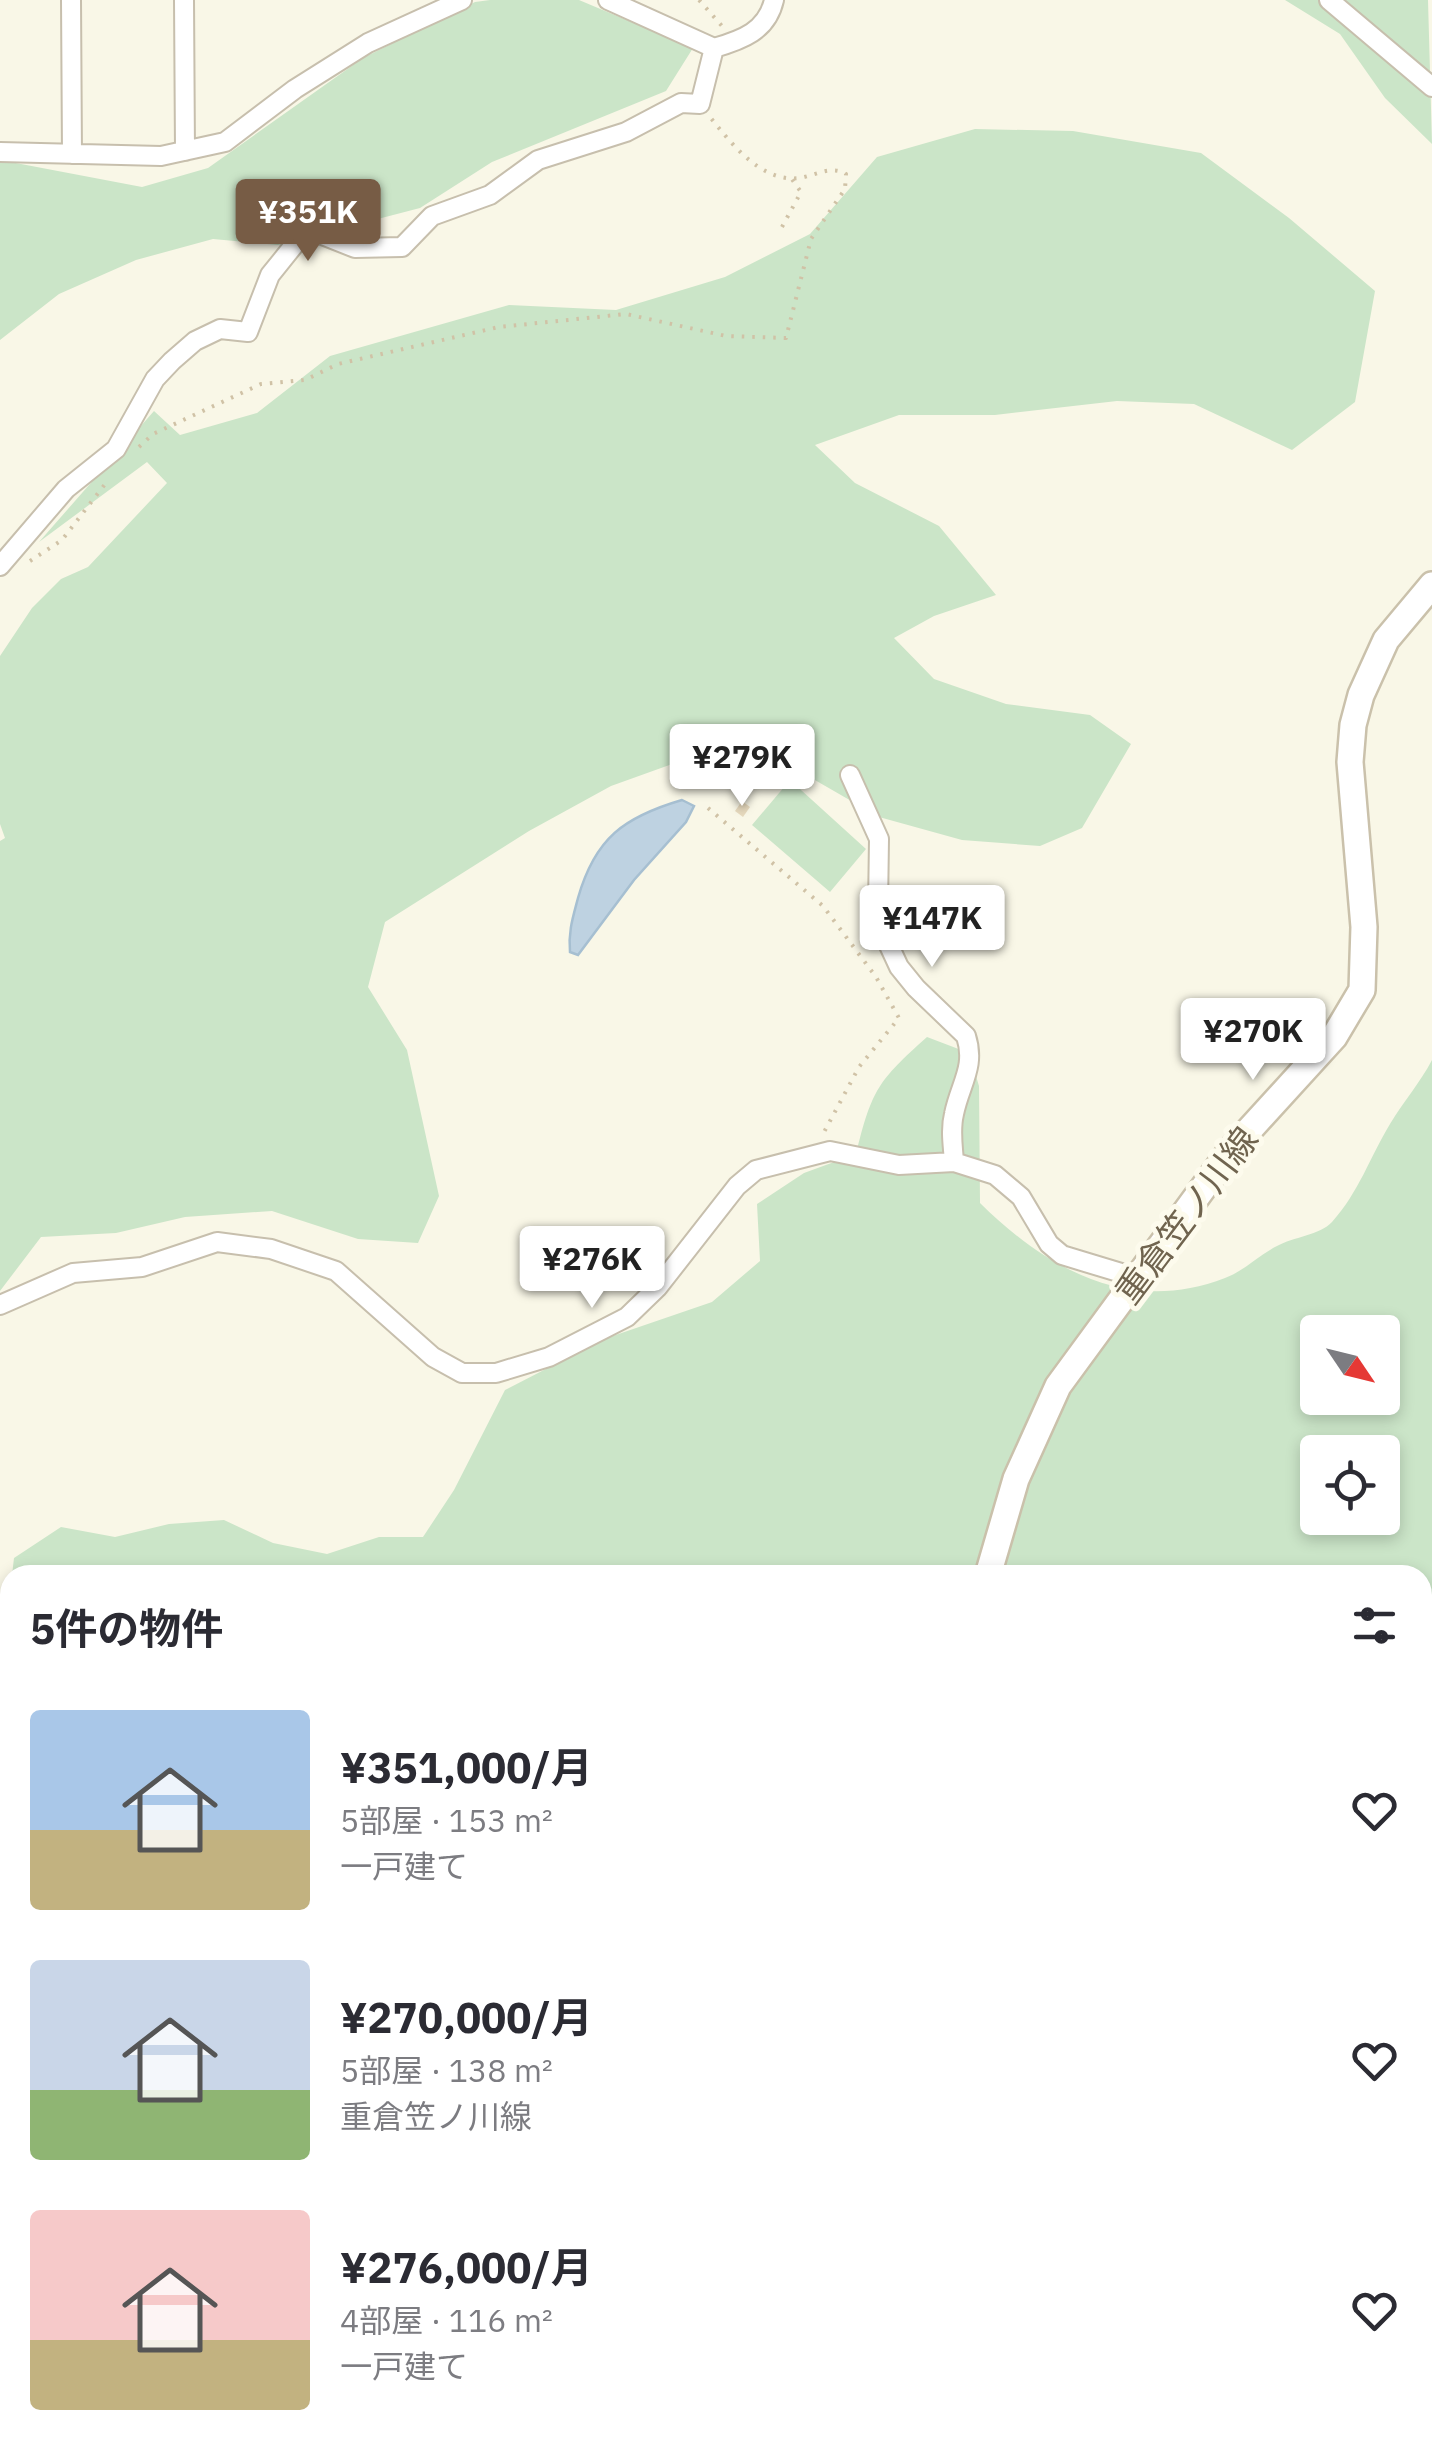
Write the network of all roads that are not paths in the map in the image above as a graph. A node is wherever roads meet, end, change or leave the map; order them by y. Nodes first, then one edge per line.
1 (71, 0) edge
2 (184, 0) edge
3 (462, 0) edge
4 (608, 0) edge
5 (774, 0) edge
6 (1329, 0) edge
7 (721, 46) junction
8 (1432, 87) edge
9 (184, 151) junction
10 (0, 152) edge
11 (72, 154) junction
12 (0, 566) edge
13 (1432, 585) edge
14 (850, 775) dead end
15 (954, 1162) junction
16 (1138, 1278) junction
17 (0, 1306) edge
18 (991, 1565) edge

1 - 11 street
2 - 9 street
3 - 9 street
4 - 7 street
5 - 7 street
6 - 8 street
7 - 12 street
9 - 11 street
10 - 11 street
13 - 16 main road, 重倉笠ノ川線
14 - 15 street
15 - 16 street
15 - 17 street
16 - 18 main road, 重倉笠ノ川線

